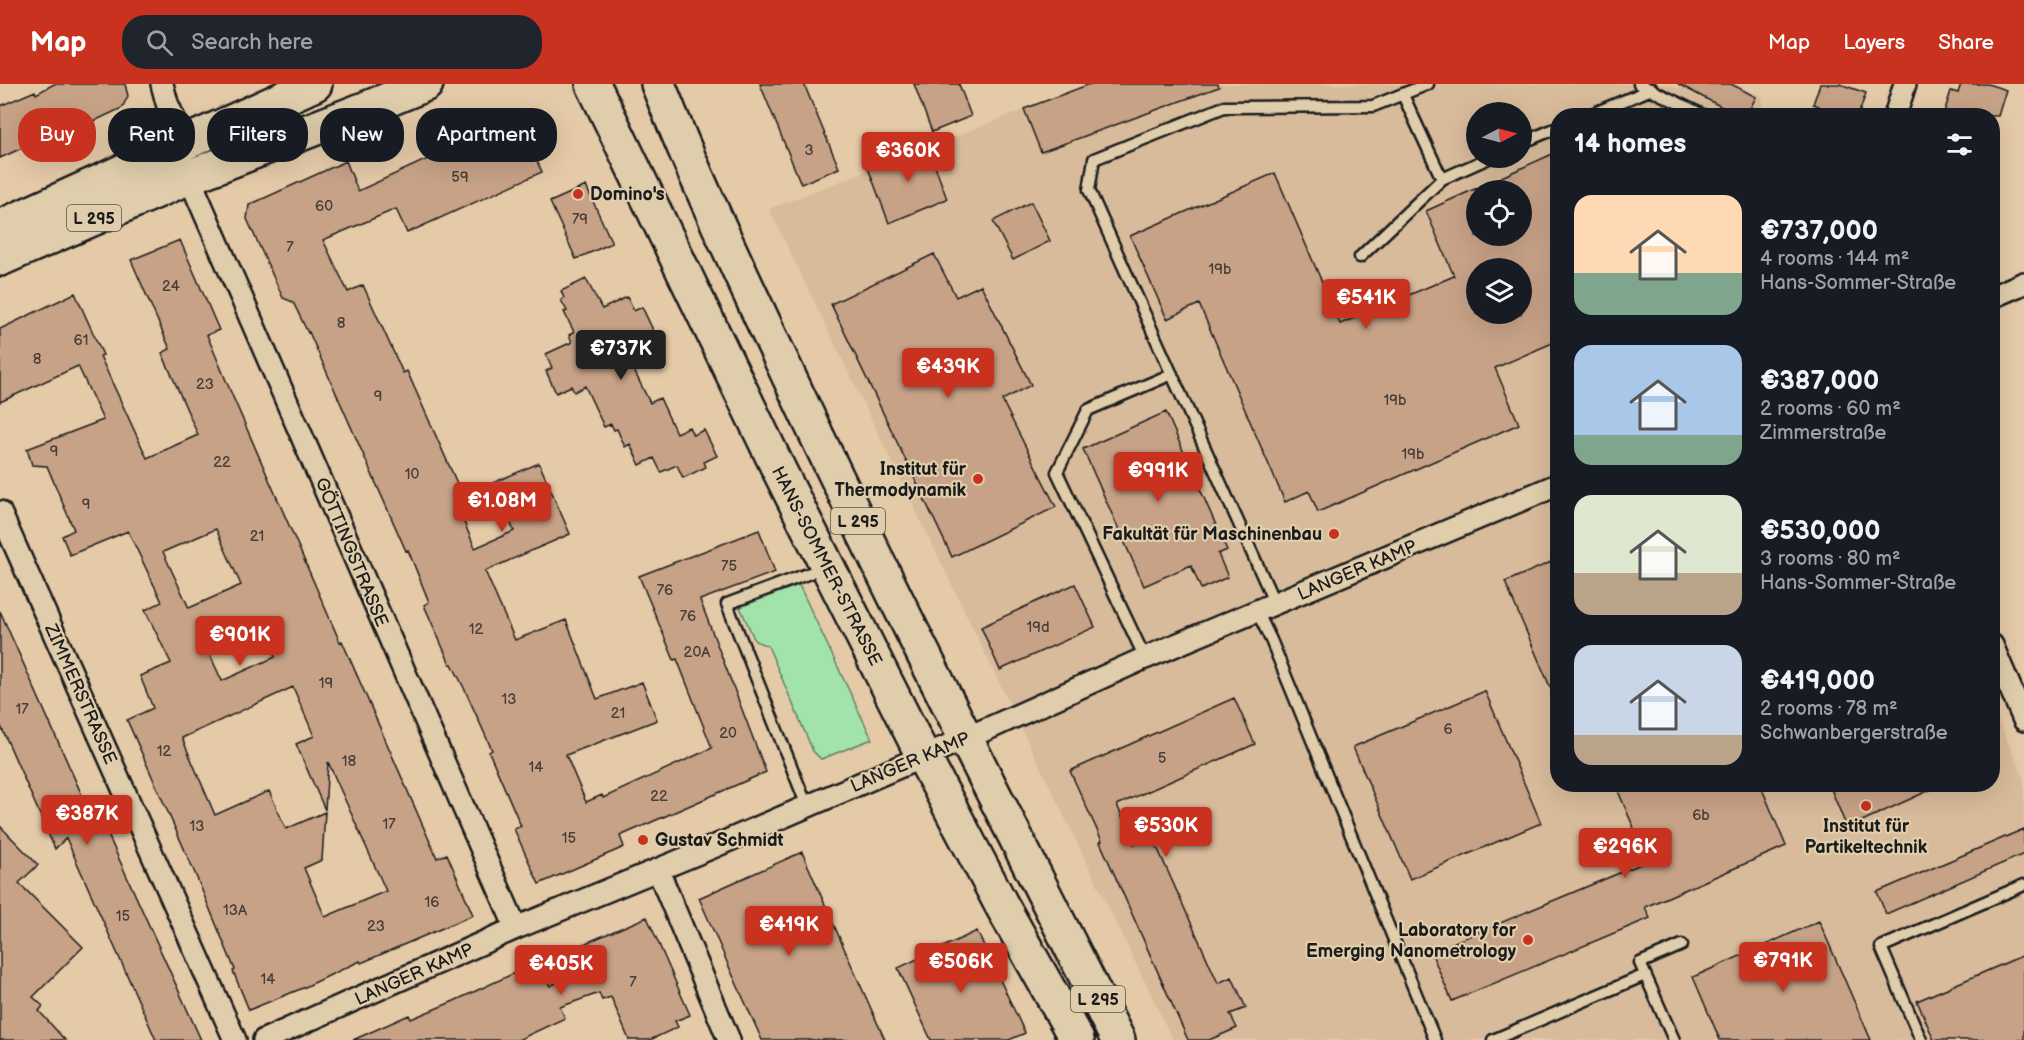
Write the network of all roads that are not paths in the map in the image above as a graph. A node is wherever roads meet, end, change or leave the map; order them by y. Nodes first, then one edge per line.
1 (162, 84) edge
2 (315, 84) edge
3 (426, 84) edge
4 (593, 84) edge
5 (658, 84) edge
6 (1428, 84) edge
7 (1639, 84) edge
8 (1905, 84) edge
9 (1652, 89) junction
10 (1403, 95) junction
11 (169, 108) edge
12 (1606, 108) edge
13 (1689, 108) edge
14 (1898, 108) edge
15 (1550, 131) edge
16 (195, 138) edge
17 (1532, 138) edge
18 (143, 162) edge
19 (1467, 168) edge
20 (189, 177) junction
21 (1442, 179) junction
22 (0, 226) edge
23 (1360, 257) dead end
24 (0, 260) edge
25 (2024, 283) edge
26 (2000, 294) edge
27 (1172, 374) junction
28 (1550, 488) edge
29 (0, 512) edge
30 (810, 573) dead end
31 (1266, 607) junction
32 (1145, 658) junction
33 (2000, 664) edge
34 (2024, 720) edge
35 (966, 738) junction
36 (923, 756) junction
37 (807, 806) junction
38 (658, 870) junction
39 (2024, 885) edge
40 (516, 928) junction
41 (1683, 945) dead end
42 (1645, 975) junction
43 (235, 1040) edge
44 (264, 1040) edge
45 (729, 1040) edge
46 (1077, 1040) edge
47 (1118, 1040) edge
48 (1436, 1040) edge
49 (1493, 1040) edge
50 (1674, 1040) edge
51 (1921, 1040) edge

1 - 11 street
2 - 16 main road, L 295
3 - 20 main road, L 295
4 - 36 main road, HANS-SOMMER-STRASSE / L 295
5 - 35 main road, L 295
6 - 10 lane
7 - 9 lane
8 - 14 street
9 - 12 lane
9 - 13 lane
10 - 21 lane
10 - 27 lane
15 - 17 lane
18 - 22 main road, L 295
19 - 21 lane
20 - 24 main road, L 295
20 - 40 street, GÖTTINGSTRASSE
21 - 23 lane
25 - 26 street
27 - 31 lane
27 - 32 lane
28 - 31 street, LANGER KAMP
29 - 43 street, ZIMMERSTRASSE
30 - 37 lane
31 - 32 street, LANGER KAMP
31 - 48 lane
32 - 35 street, LANGER KAMP
33 - 34 street
35 - 36 street, LANGER KAMP
35 - 47 main road, L 295
36 - 37 street, LANGER KAMP
36 - 46 main road, HANS-SOMMER-STRASSE / L 295
37 - 38 street, LANGER KAMP
38 - 40 street, LANGER KAMP
38 - 45 street
39 - 51 lane
40 - 44 street, LANGER KAMP
41 - 42 lane
42 - 49 lane
42 - 50 lane

